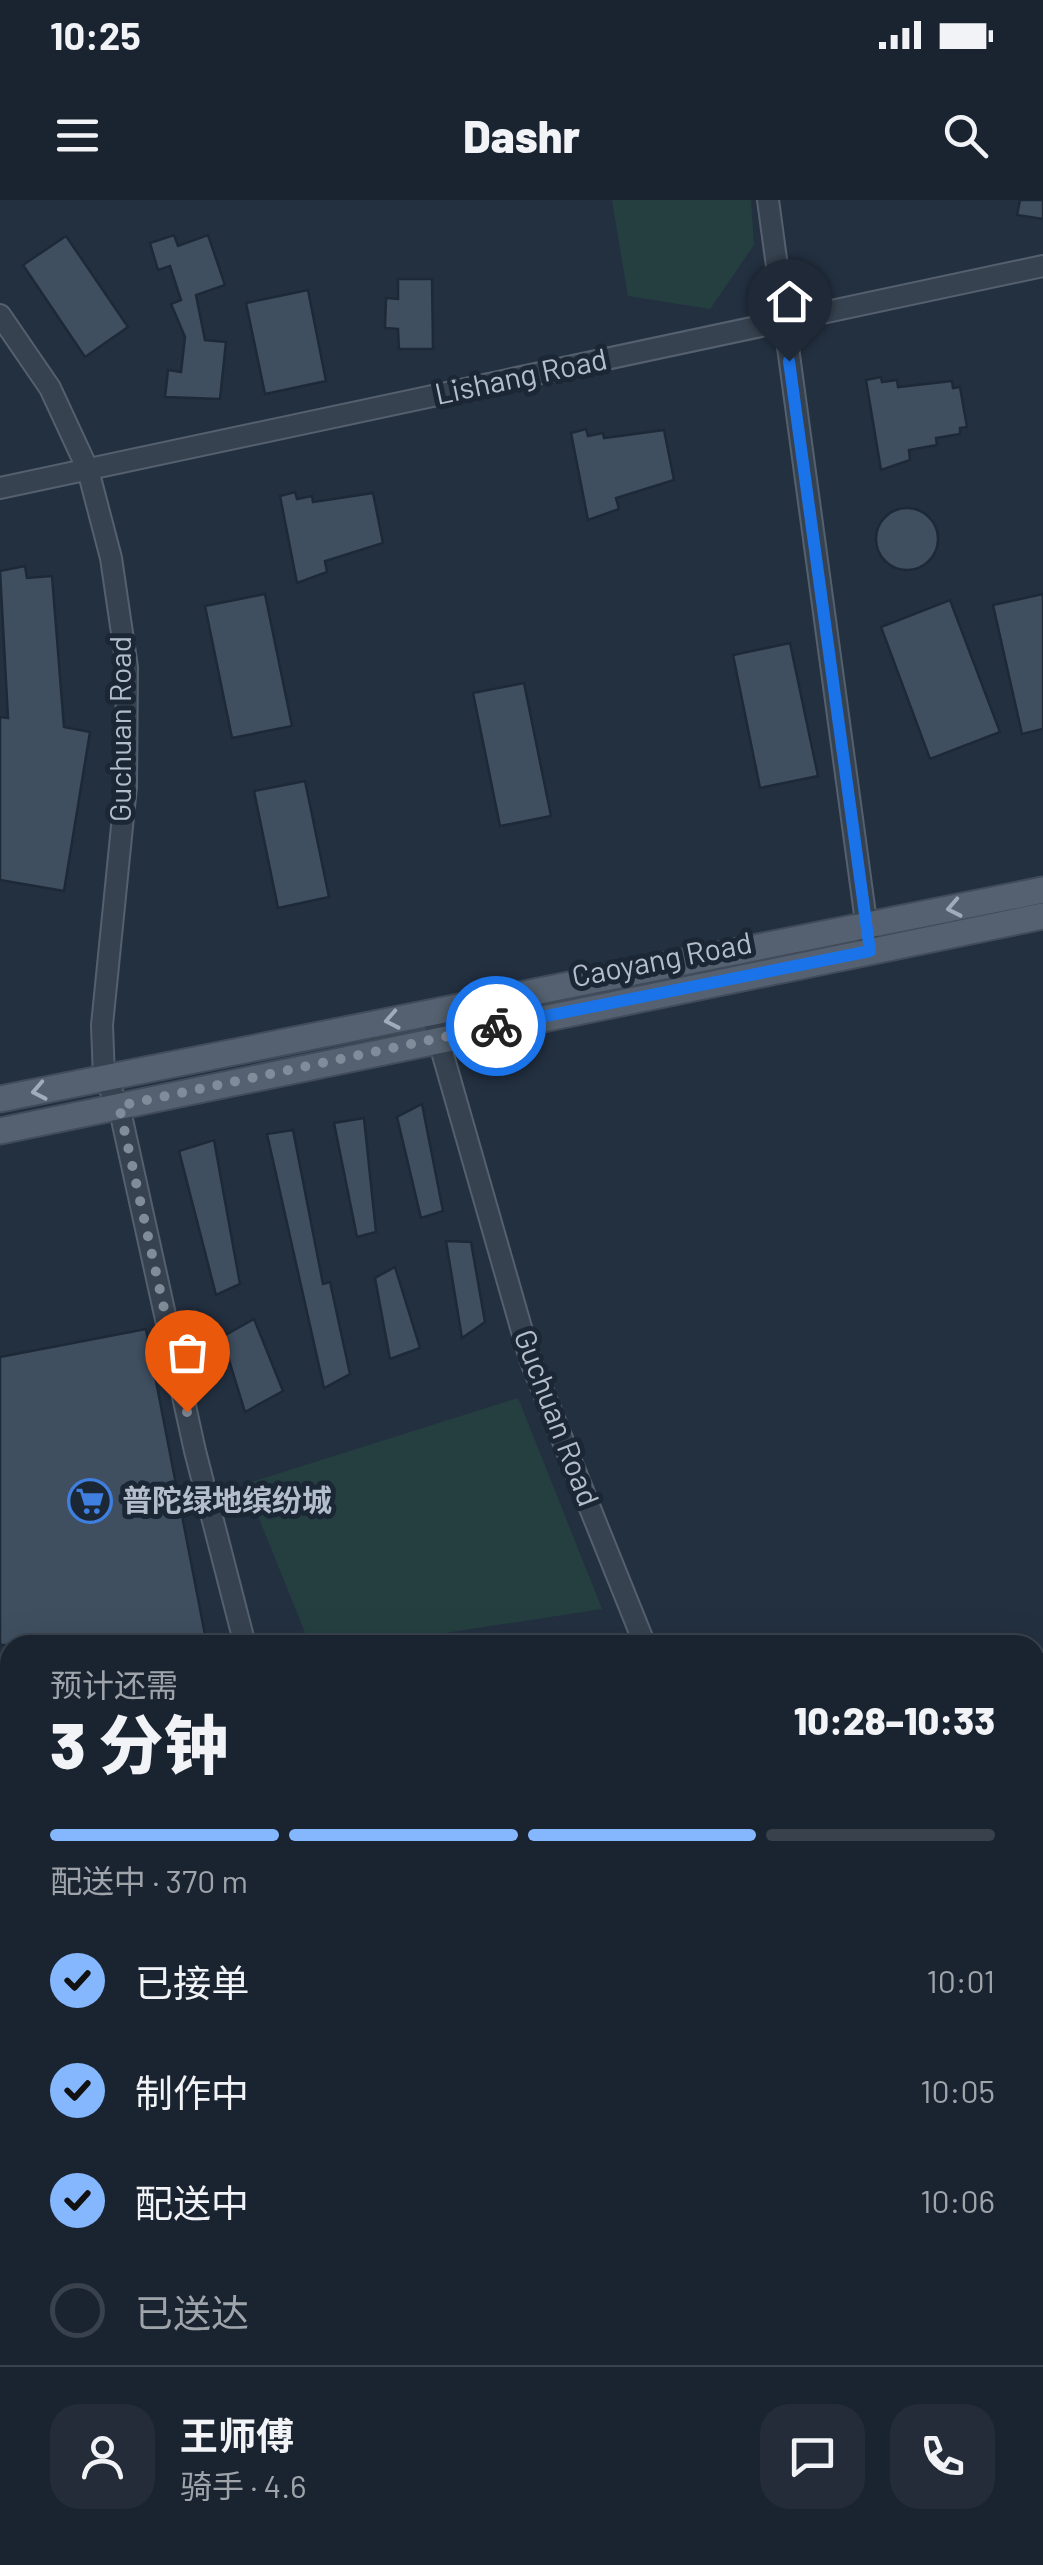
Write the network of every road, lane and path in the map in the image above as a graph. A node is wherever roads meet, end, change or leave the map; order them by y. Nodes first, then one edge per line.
1 (768, 200) edge
2 (1043, 266) edge
3 (0, 314) edge
4 (784, 321) junction
5 (88, 470) junction
6 (0, 488) edge
7 (1043, 890) edge
8 (1043, 916) edge
9 (868, 939) junction
10 (431, 1012) junction
11 (437, 1038) junction
12 (104, 1078) junction
13 (0, 1099) edge
14 (119, 1106) junction
15 (0, 1131) edge
16 (242, 1635) edge
17 (638, 1635) edge

1 - 4 street
2 - 4 street, Lishang Road
3 - 5 street, Guchuan Road
4 - 5 street, Lishang Road
4 - 9 street
5 - 6 street, Lishang Road
5 - 12 street, Guchuan Road
7 -> 9 main road, Caoyang Road
8 - 9 main road, Caoyang Road
9 - 10 main road, Caoyang Road
9 - 11 main road, Caoyang Road
10 - 11 street, Guchuan Road
10 -> 12 main road, Caoyang Road
11 - 14 main road, Caoyang Road
11 - 17 street, Guchuan Road
12 -> 13 main road, Caoyang Road
12 - 14 street, Guchuan Road
14 - 15 main road, Caoyang Road
14 - 16 street, Guchuan Road

